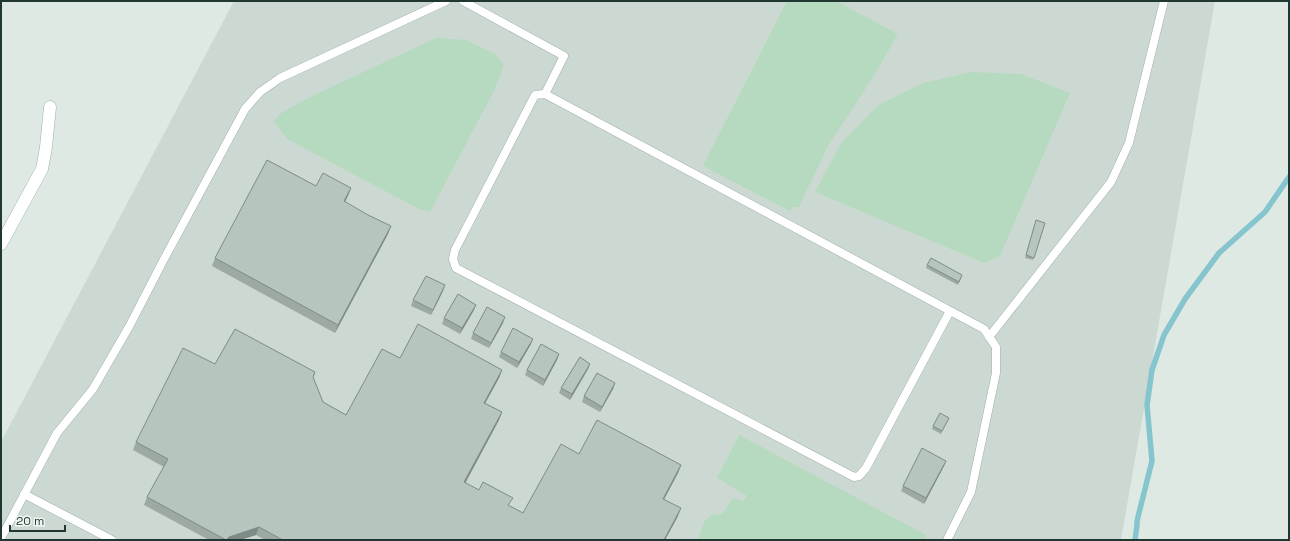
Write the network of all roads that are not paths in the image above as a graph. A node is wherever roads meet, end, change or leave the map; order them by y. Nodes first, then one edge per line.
1 (446, 1) edge
2 (463, 1) edge
3 (1164, 1) edge
4 (545, 94) junction
5 (50, 107) dead end
6 (4, 230) edge
7 (1, 244) edge
8 (950, 311) junction
9 (989, 337) junction
10 (24, 494) junction
11 (1, 538) edge
12 (112, 540) edge
13 (947, 540) edge

1 - 10 lane
2 - 4 lane
3 - 9 lane
4 - 8 lane
4 - 8 lane
5 - 6 street
6 - 7 street
8 - 9 lane
9 - 13 lane
10 - 11 lane
10 - 12 lane

